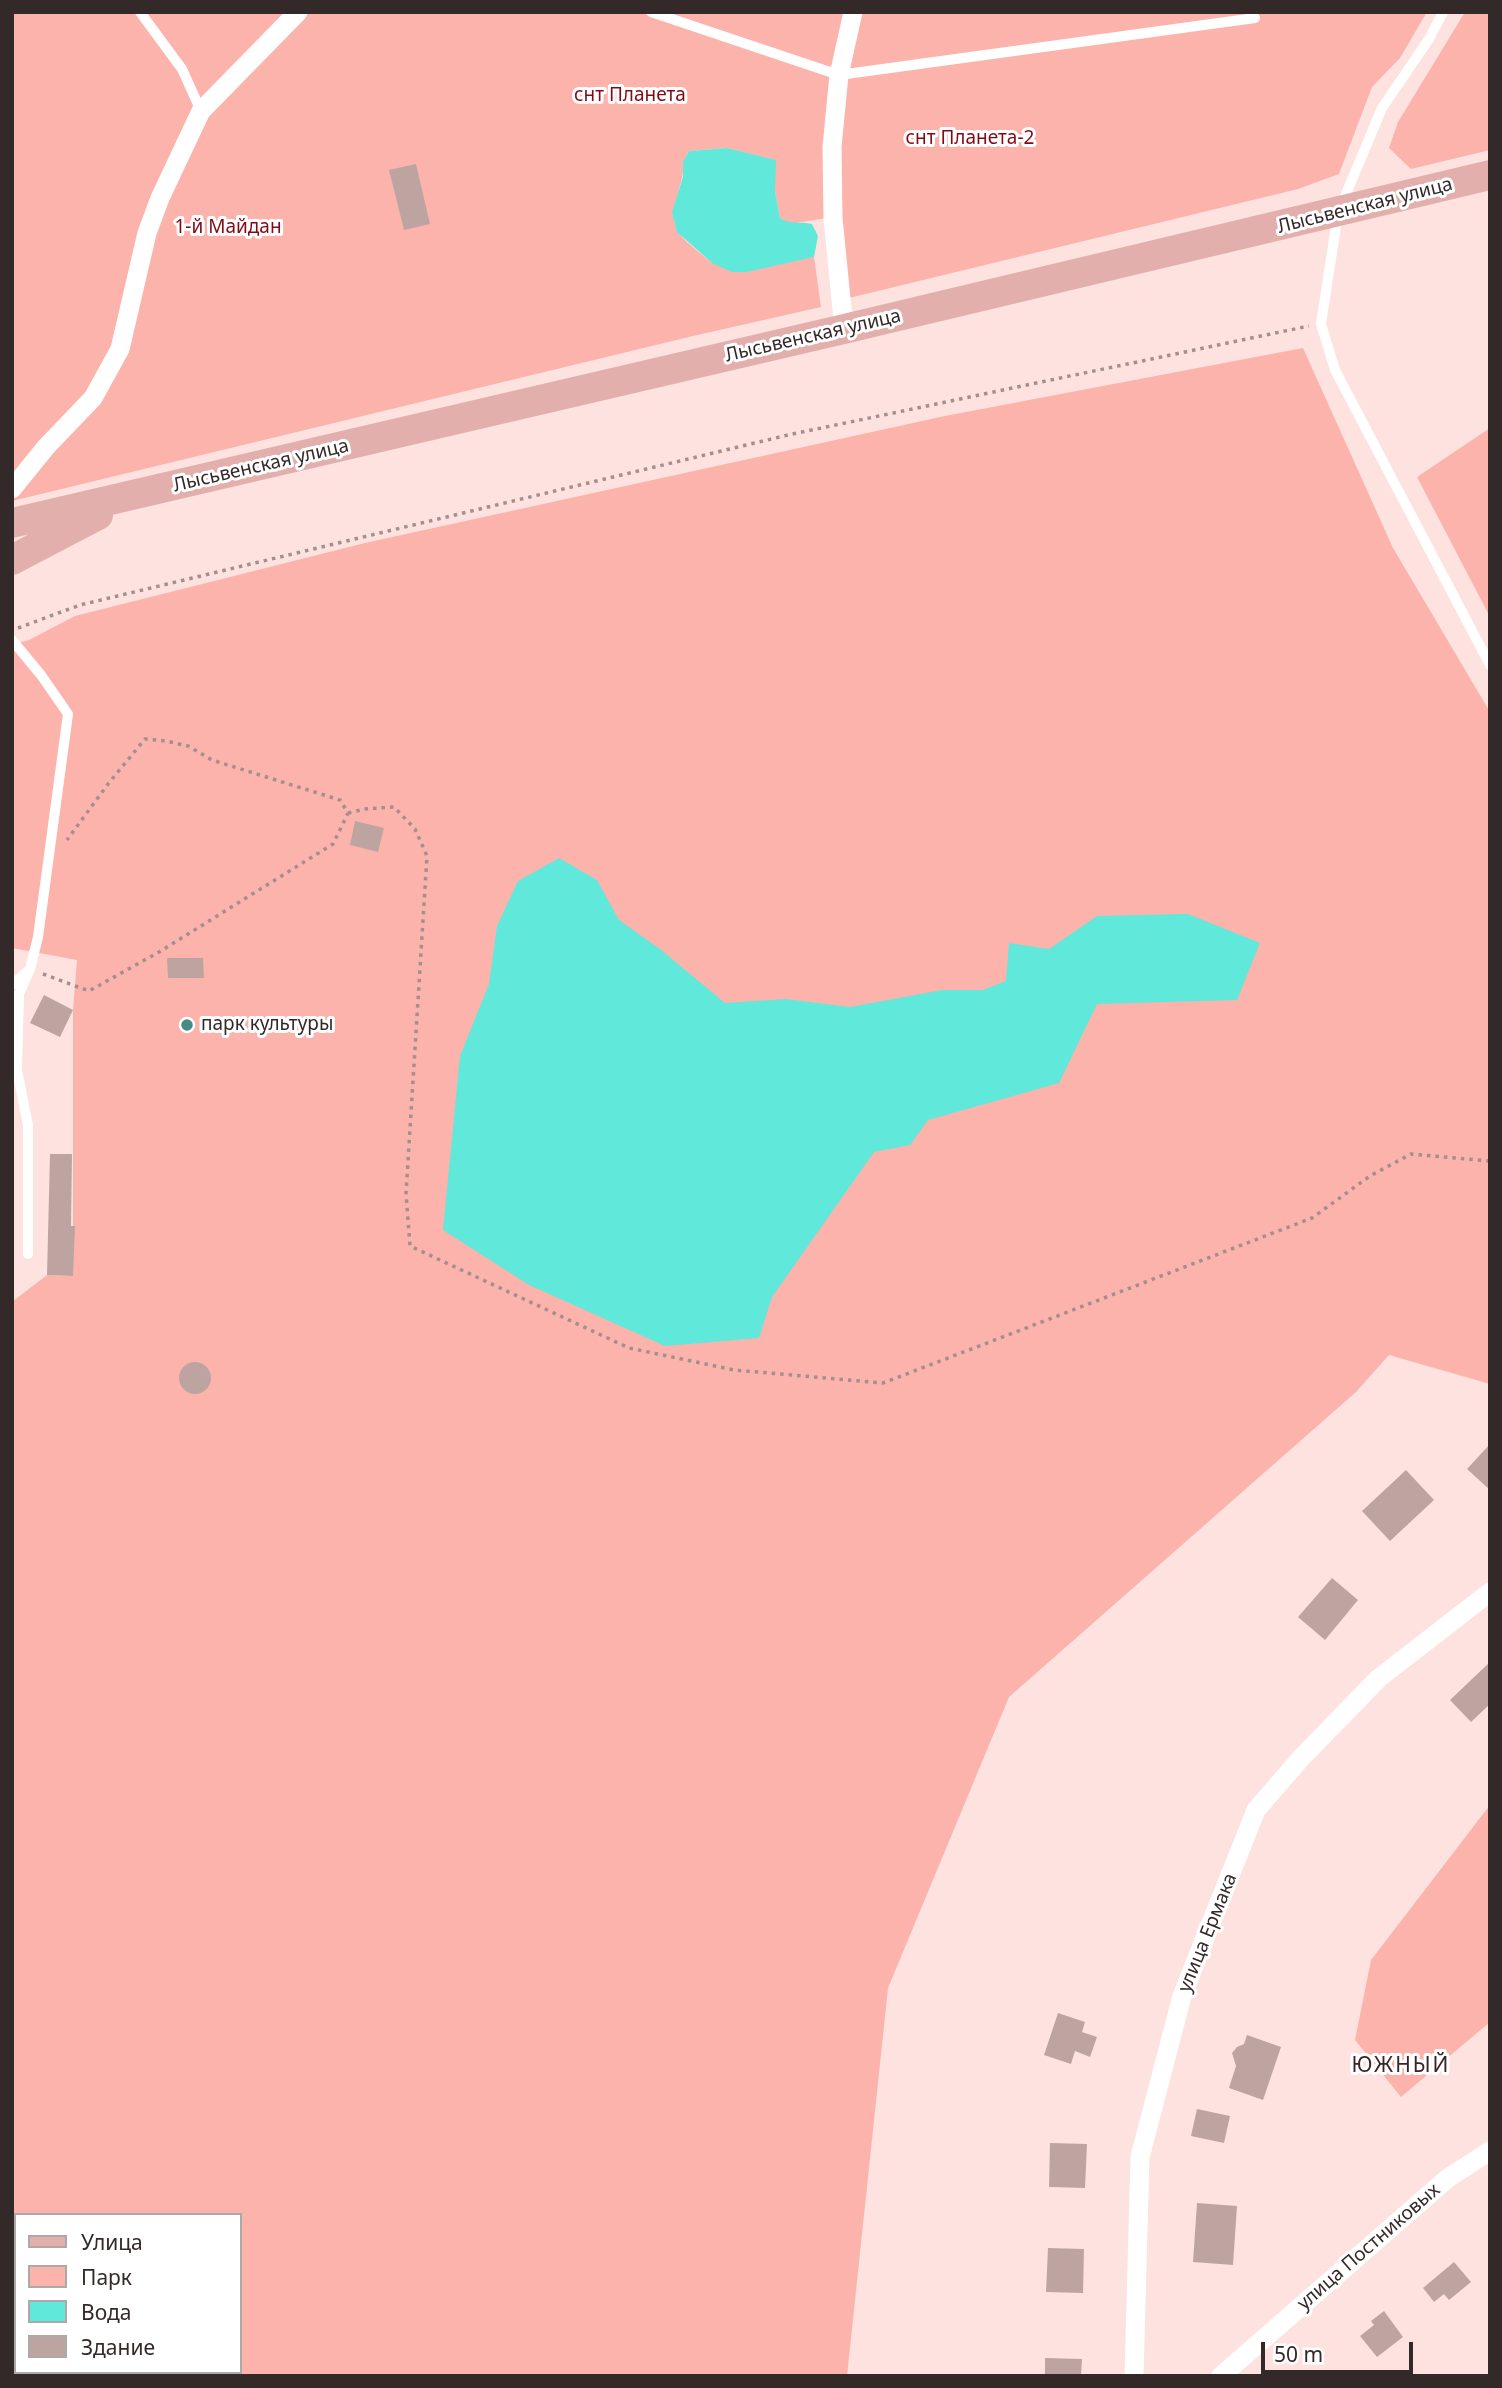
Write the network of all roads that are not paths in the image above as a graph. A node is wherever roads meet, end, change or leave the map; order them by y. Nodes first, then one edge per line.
1 (140, 12) edge
2 (298, 12) edge
3 (651, 12) edge
4 (853, 12) edge
5 (1443, 12) edge
6 (1255, 18) dead end
7 (839, 75) junction
8 (201, 111) junction
9 (1490, 175) edge
10 (1338, 213) junction
11 (845, 329) junction
12 (12, 489) edge
13 (135, 496) junction
14 (12, 523) edge
15 (12, 560) edge
16 (12, 640) edge
17 (1490, 665) edge
18 (30, 969) junction
19 (12, 985) edge
20 (15, 1070) edge
21 (28, 1254) dead end
22 (1490, 1592) edge
23 (1490, 2151) edge
24 (1133, 2376) edge
25 (1221, 2376) edge

1 - 8 lane
2 - 8 street
3 - 7 lane
4 - 7 street
5 - 10 lane
6 - 7 lane
7 - 11 street
8 - 12 street
9 - 10 main road, Лысьвенская улица
10 - 11 main road, Лысьвенская улица
10 - 17 lane
11 - 13 main road, Лысьвенская улица
13 - 14 main road, Лысьвенская улица
13 - 15 main road, Лысьвенская улица
16 - 18 lane
18 - 19 lane
18 - 20 lane
20 - 21 lane
22 - 24 street, улица Ермака
23 - 25 street, улица Постниковых

